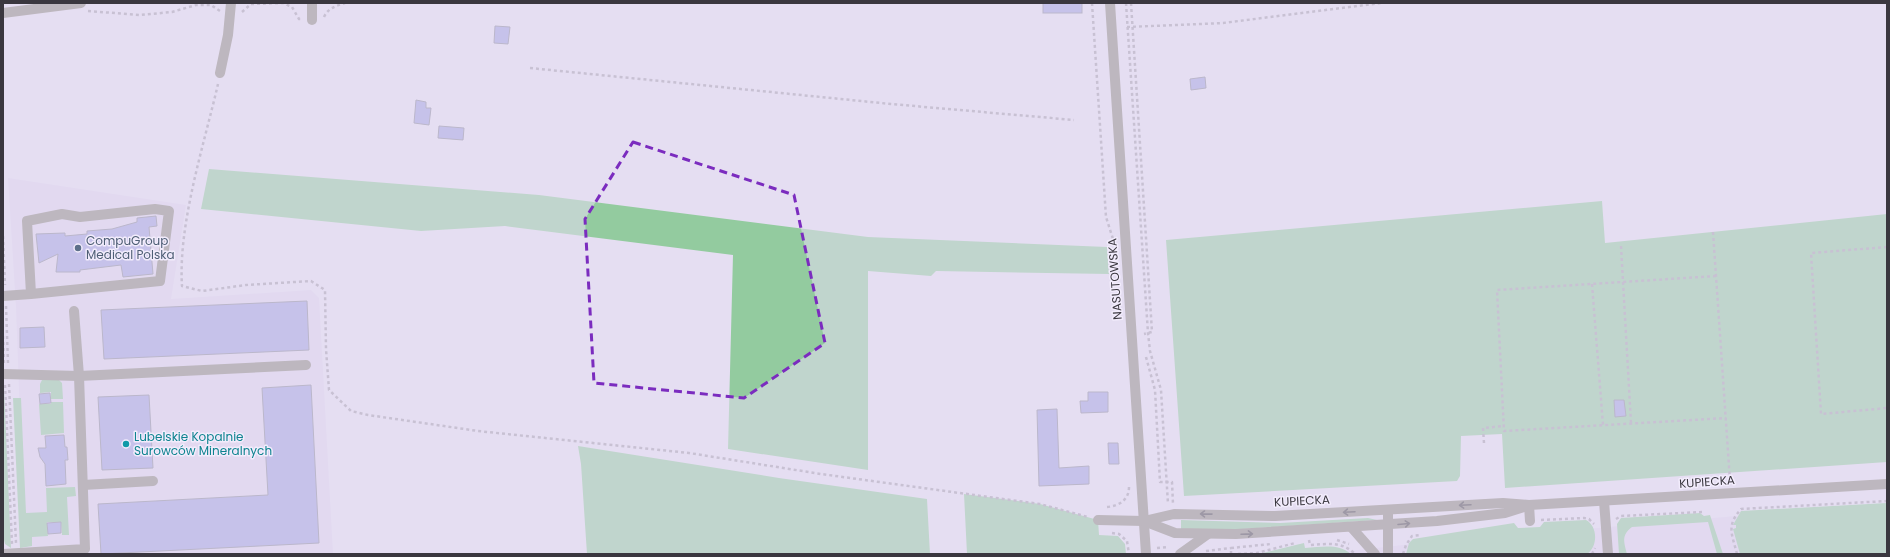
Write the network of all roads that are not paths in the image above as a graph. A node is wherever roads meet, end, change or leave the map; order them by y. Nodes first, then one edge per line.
1 (231, 3) edge
2 (312, 3) edge
3 (1110, 3) edge
4 (81, 7) edge
5 (3, 13) edge
6 (312, 20) road end
7 (220, 73) road end
8 (31, 294) junction
9 (4, 296) edge
10 (74, 311) dead end
11 (306, 365) dead end
12 (5, 374) edge
13 (79, 376) junction
14 (153, 481) dead end
15 (1887, 484) edge
16 (82, 485) junction
17 (1604, 501) junction
18 (1529, 505) junction
19 (1388, 510) junction
20 (1098, 520) road end
21 (1144, 521) junction
22 (1530, 521) road end
23 (1389, 525) junction
24 (1352, 528) junction
25 (1208, 534) junction
26 (14, 553) edge
27 (3, 554) edge
28 (1146, 554) edge
29 (1180, 554) edge
30 (1375, 554) edge
31 (1388, 554) edge
32 (1608, 554) edge

1 - 7 street
2 - 6 street
3 - 21 street, NASUTOWSKA
4 - 5 street
8 - 8 street
8 - 9 street
10 - 13 street
11 - 13 street
12 - 13 street
13 - 16 street
14 - 16 street
15 - 17 street, KUPIECKA
16 - 26 street
17 - 18 street, KUPIECKA
17 - 32 street
18 -> 19 street, KUPIECKA
18 - 22 street
23 -> 18 street, KUPIECKA
19 -> 21 street, KUPIECKA
19 - 23 street
20 - 21 street
21 - 25 street, KUPIECKA
21 - 28 street, NASUTOWSKA
23 - 24 street, KUPIECKA
23 - 31 street
25 -> 24 street, KUPIECKA
24 - 30 street
25 - 29 street
26 - 27 street

